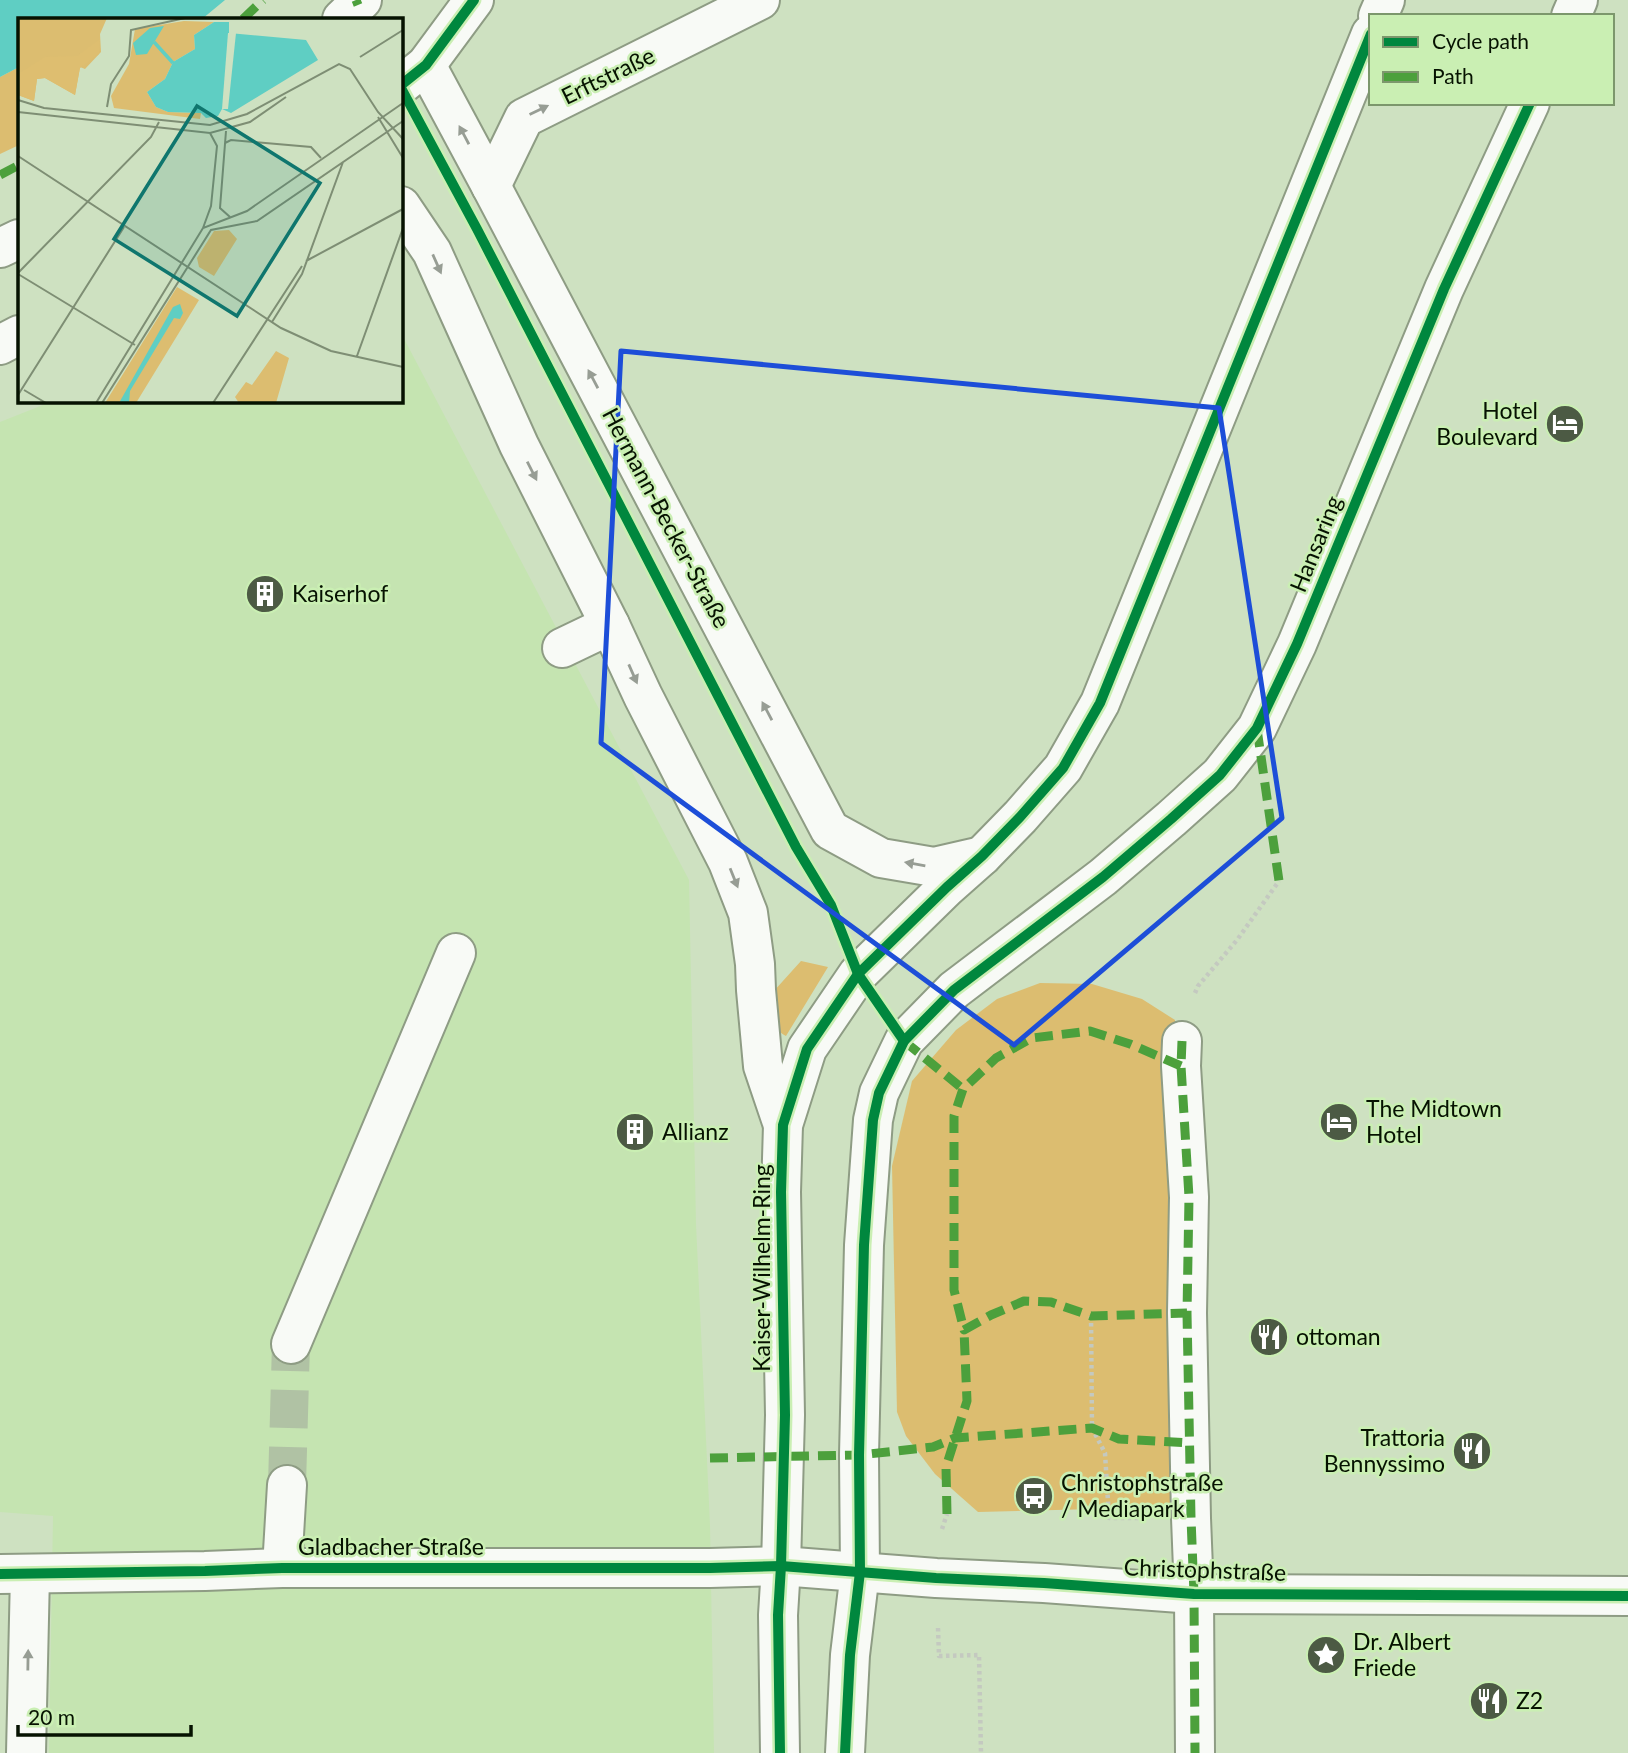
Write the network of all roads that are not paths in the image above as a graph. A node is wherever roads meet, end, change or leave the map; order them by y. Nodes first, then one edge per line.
1 (474, 0) edge
2 (760, 0) edge
3 (1369, 39) edge
4 (413, 75) edge
5 (1530, 105) edge
6 (491, 186) junction
7 (402, 207) edge
8 (18, 239) edge
9 (0, 248) edge
10 (18, 336) edge
11 (0, 345) edge
12 (610, 625) junction
13 (562, 648) dead end
14 (982, 856) junction
15 (456, 953) dead end
16 (1182, 1041) dead end
17 (783, 1125) junction
18 (291, 1344) tunnel mouth
19 (287, 1485) tunnel mouth
20 (781, 1566) junction
21 (282, 1568) junction
22 (860, 1572) junction
23 (15, 1574) edge
24 (1194, 1594) junction
25 (1628, 1596) edge
26 (26, 1753) edge
27 (780, 1753) edge
28 (845, 1753) edge
29 (1195, 1753) edge

1 - 4 street
6 -> 2 street, Erftstraße
3 - 14 street
6 -> 4 street, Hermann-Becker-Straße
5 - 22 street, Hansaring
14 -> 6 street, Hermann-Becker-Straße
7 -> 12 street
8 - 9 street
10 - 11 street
12 - 13 street
12 -> 17 street
14 - 17 street, Kaiser-Wilhelm-Ring
15 - 18 street
16 - 24 street
17 - 20 street, Kaiser-Wilhelm-Ring
19 - 21 street
20 - 21 street, Gladbacher Straße
20 - 22 street, Christophstraße
20 - 27 street, Kaiser-Wilhelm-Ring
21 - 23 street, Gladbacher Straße
22 - 24 street, Christophstraße
22 - 28 street
26 -> 23 street
24 - 25 street, Christophstraße
24 - 29 street

